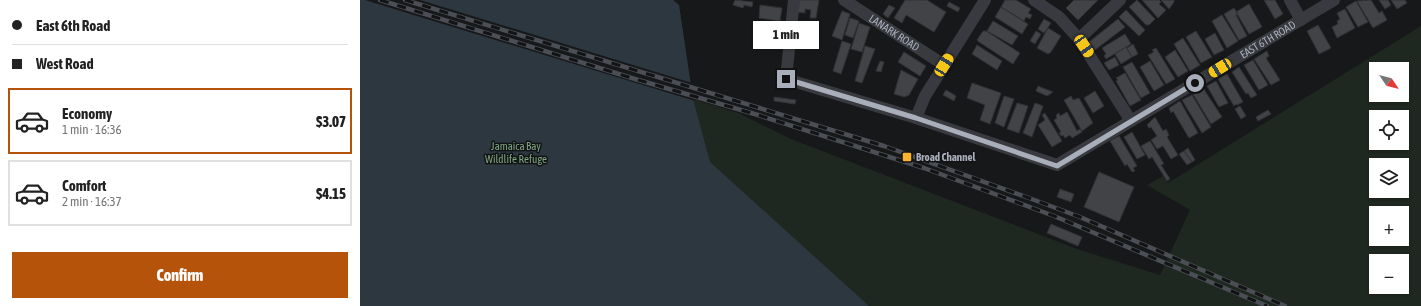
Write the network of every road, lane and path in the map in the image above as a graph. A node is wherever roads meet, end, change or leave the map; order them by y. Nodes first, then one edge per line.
1 (794, 0) edge
2 (844, 0) edge
3 (985, 0) edge
4 (1034, 0) edge
5 (1120, 0) edge
6 (1290, 0) edge
7 (1334, 0) edge
8 (1301, 20) junction
9 (1079, 39) junction
10 (944, 65) junction
11 (916, 118) junction
12 (1131, 121) junction

1 - 11 street
2 - 10 street, LANARK ROAD
3 - 10 street
4 - 9 street
5 - 9 street
6 - 8 street
7 - 8 street, EAST 6TH ROAD
8 - 12 street, EAST 6TH ROAD
9 - 12 street
10 - 11 street
11 - 12 street, EAST 6TH ROAD

